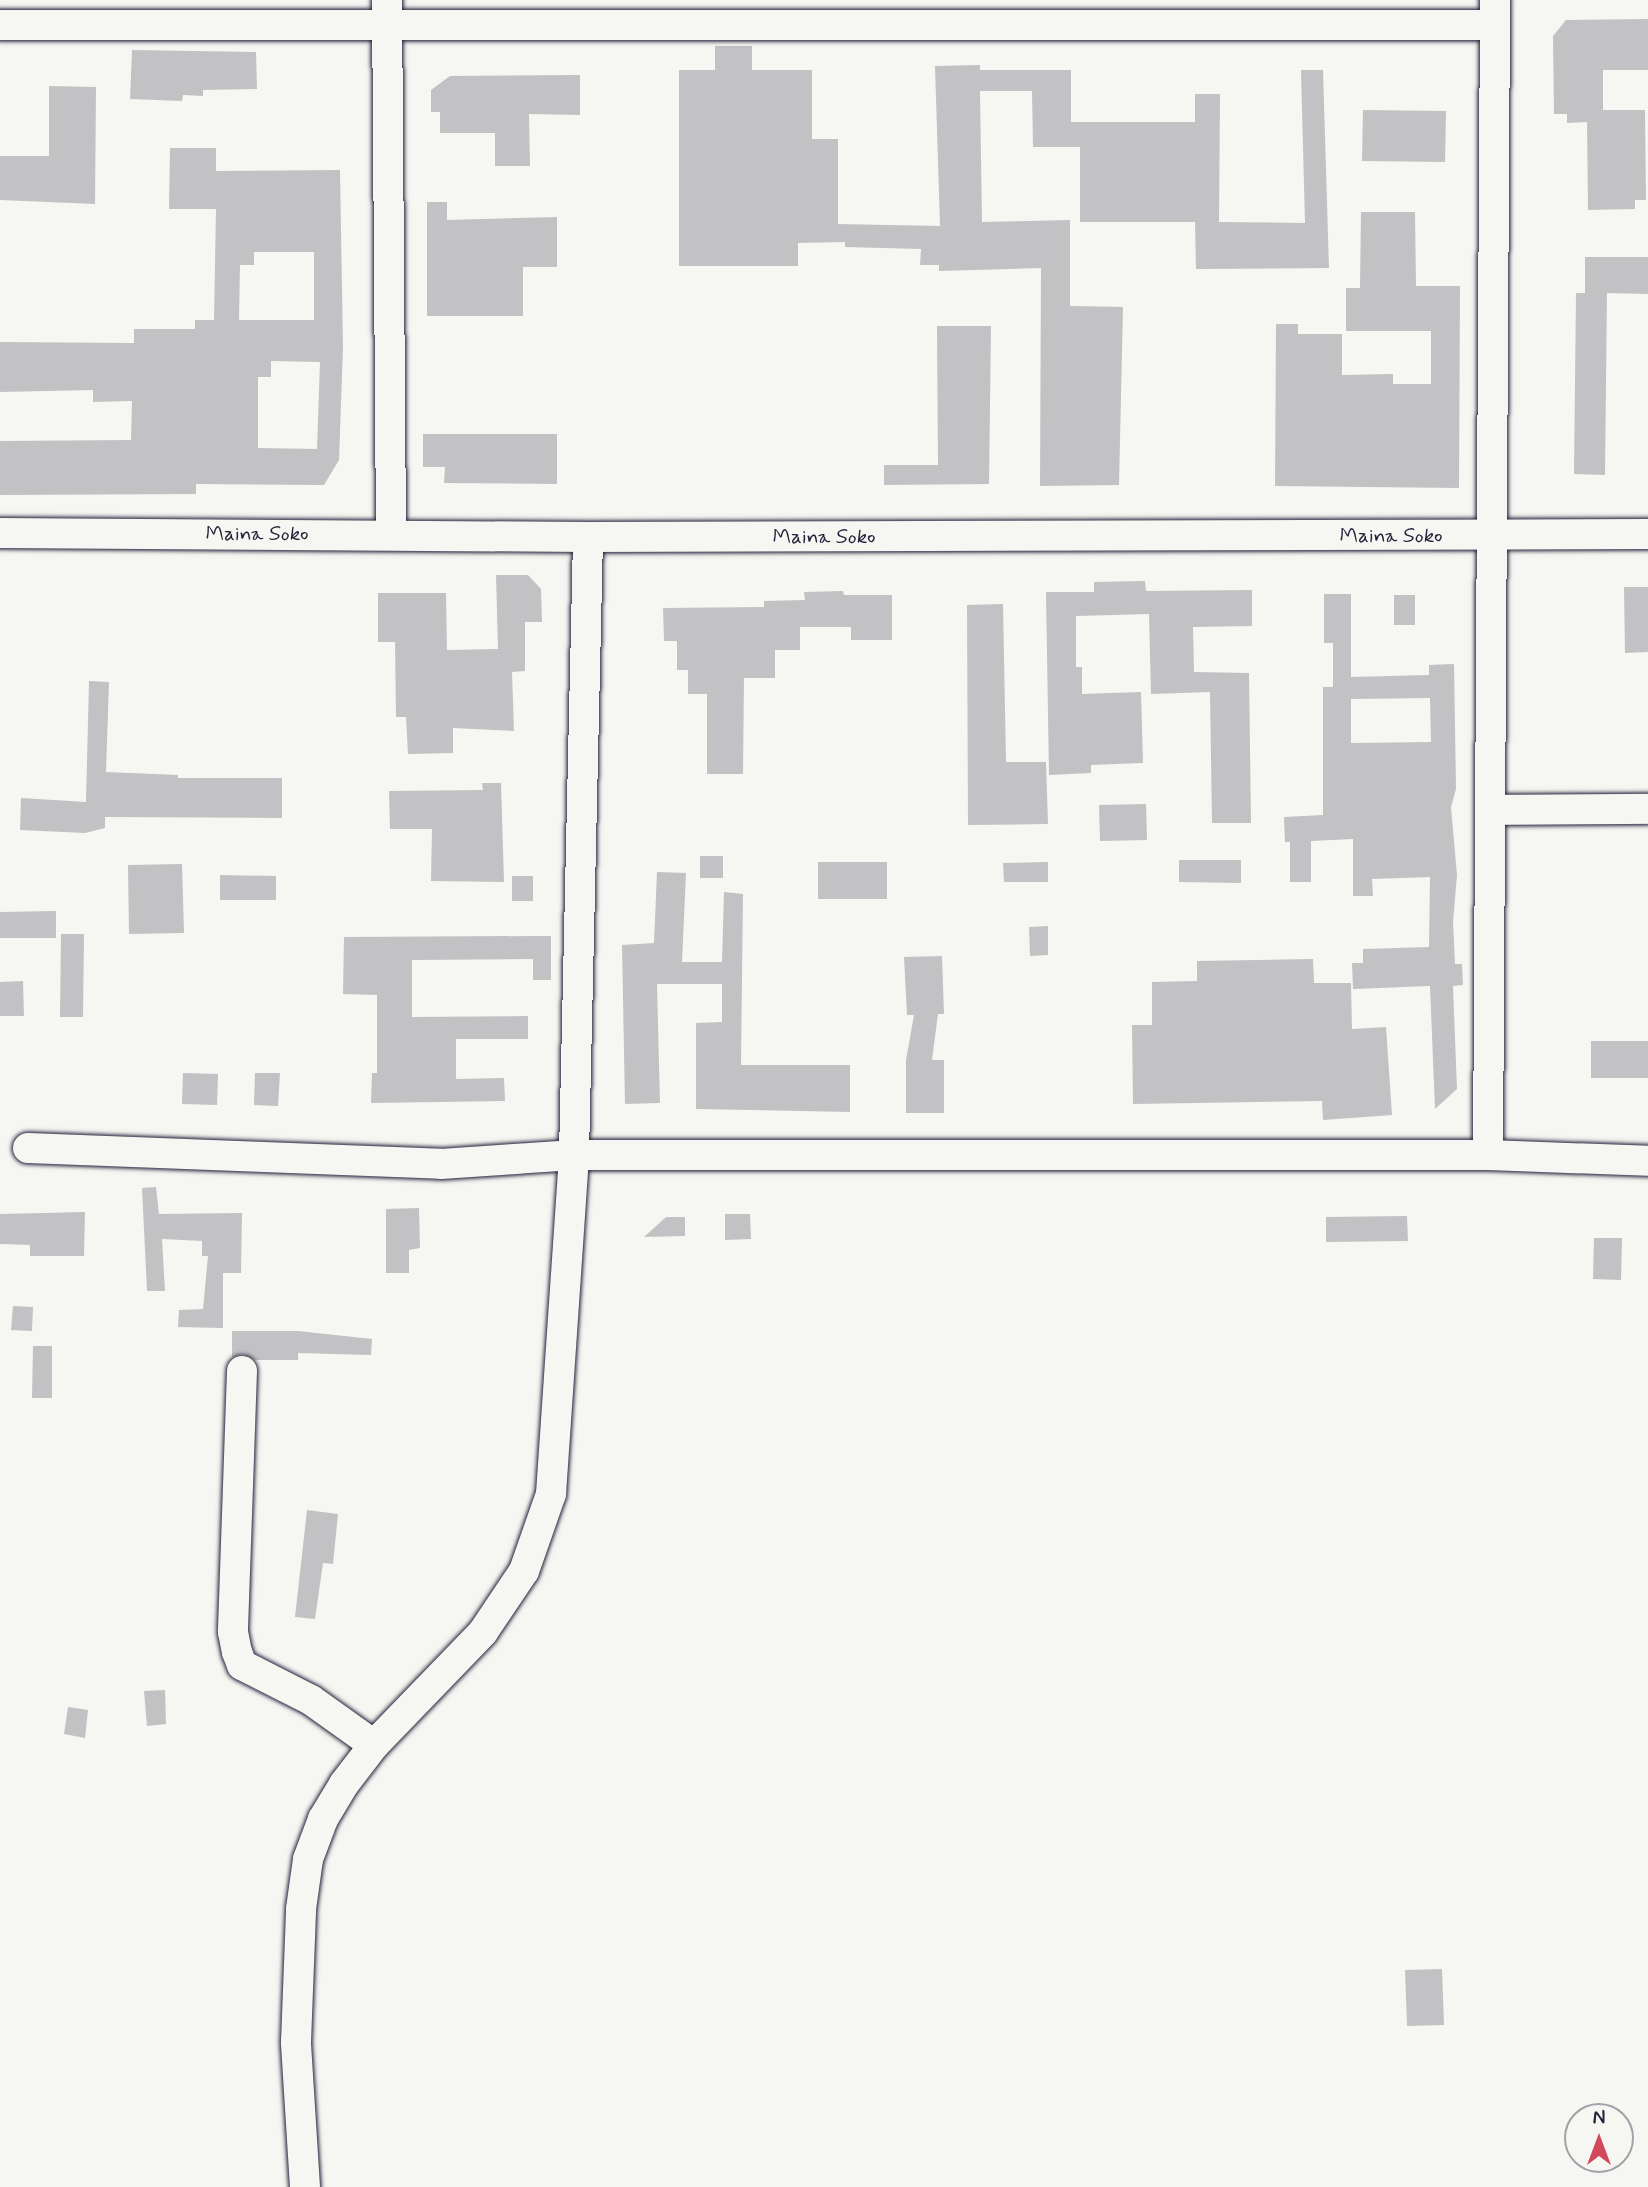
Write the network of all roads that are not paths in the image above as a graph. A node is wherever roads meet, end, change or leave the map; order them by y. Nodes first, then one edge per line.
1 (387, 13) edge
2 (1495, 13) edge
3 (0, 25) edge
4 (0, 533) edge
5 (1648, 534) edge
6 (391, 535) junction
7 (1492, 536) junction
8 (588, 537) junction
9 (1648, 809) edge
10 (1490, 810) junction
11 (28, 1148) dead end
12 (574, 1155) junction
13 (1488, 1156) junction
14 (1648, 1161) edge
15 (242, 1371) dead end
16 (374, 1745) junction
17 (305, 2187) edge

1 - 2 street
1 - 3 street
1 - 6 street
2 - 7 street
4 - 6 street, Maina Soko
5 - 7 street, Maina Soko
6 - 8 street, Maina Soko
7 - 8 street, Maina Soko
7 - 10 street
8 - 12 street
9 - 10 street
10 - 13 street
11 - 12 street
12 - 13 street
12 - 16 street
13 - 14 street
15 - 16 street
16 - 17 street

